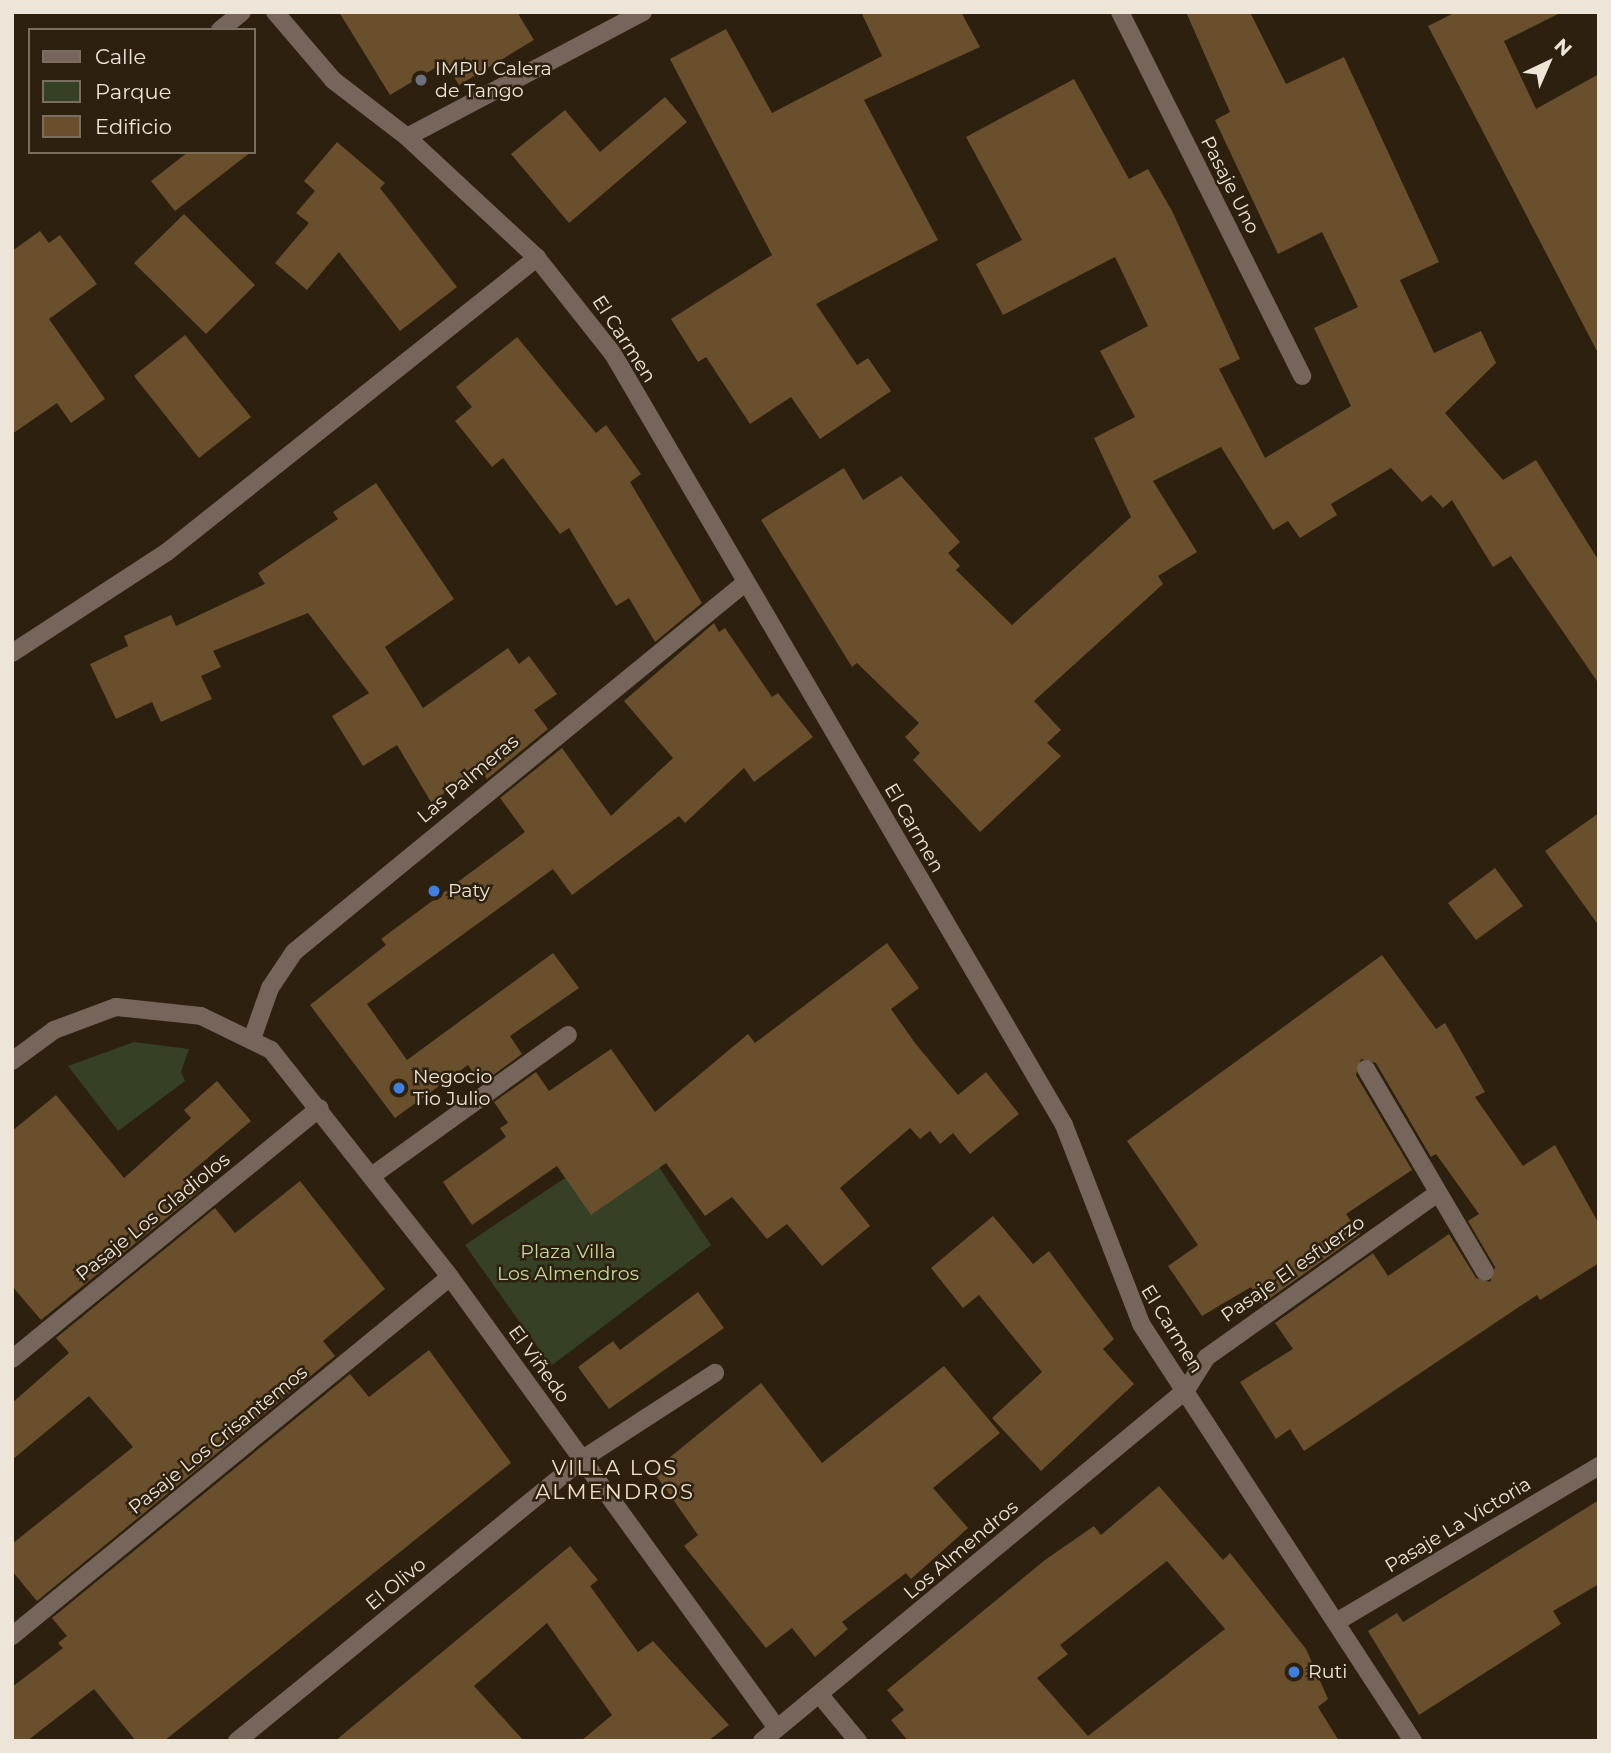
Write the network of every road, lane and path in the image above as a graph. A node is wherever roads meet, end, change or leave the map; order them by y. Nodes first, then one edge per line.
1 (242, 12) edge
2 (275, 12) edge
3 (643, 12) edge
4 (1121, 12) edge
5 (222, 28) edge
6 (407, 137) junction
7 (537, 258) junction
8 (1302, 376) dead end
9 (746, 582) junction
10 (12, 653) edge
11 (568, 1035) dead end
12 (253, 1036) junction
13 (12, 1061) edge
14 (1366, 1069) dead end
15 (320, 1108) junction
16 (373, 1175) junction
17 (1436, 1194) junction
18 (1485, 1272) dead end
19 (450, 1277) junction
20 (12, 1359) edge
21 (715, 1373) dead end
22 (1186, 1390) junction
23 (581, 1460) junction
24 (1599, 1466) edge
25 (1338, 1621) junction
26 (12, 1636) edge
27 (819, 1694) junction
28 (777, 1728) junction
29 (237, 1741) edge
30 (761, 1741) edge
31 (858, 1741) edge
32 (1413, 1741) edge

1 - 5 street
2 - 6 street, El Carmen
3 - 6 street
4 - 8 street, Pasaje Uno
6 - 7 street, El Carmen
7 - 9 street, El Carmen
7 - 10 street
9 - 12 street, Las Palmeras
9 - 22 street, El Carmen
11 - 16 street
12 - 13 street
12 - 15 street, El Viñedo
14 - 17 street
15 - 16 street, El Viñedo
15 - 20 street, Pasaje Los Gladiolos
16 - 19 street, El Viñedo
17 - 18 street
17 - 22 street, Pasaje El esfuerzo
19 - 23 street, El Viñedo
19 - 26 street, Pasaje Los Crisantemos
21 - 23 street, El Olivo
22 - 25 street, El Carmen
22 - 27 street, Los Almendros
23 - 28 street, El Viñedo
23 - 29 street, El Olivo
24 - 25 street, Pasaje La Victoria
25 - 32 street, El Carmen
27 - 28 street, Los Almendros
27 - 31 street
28 - 30 street, Los Almendros

